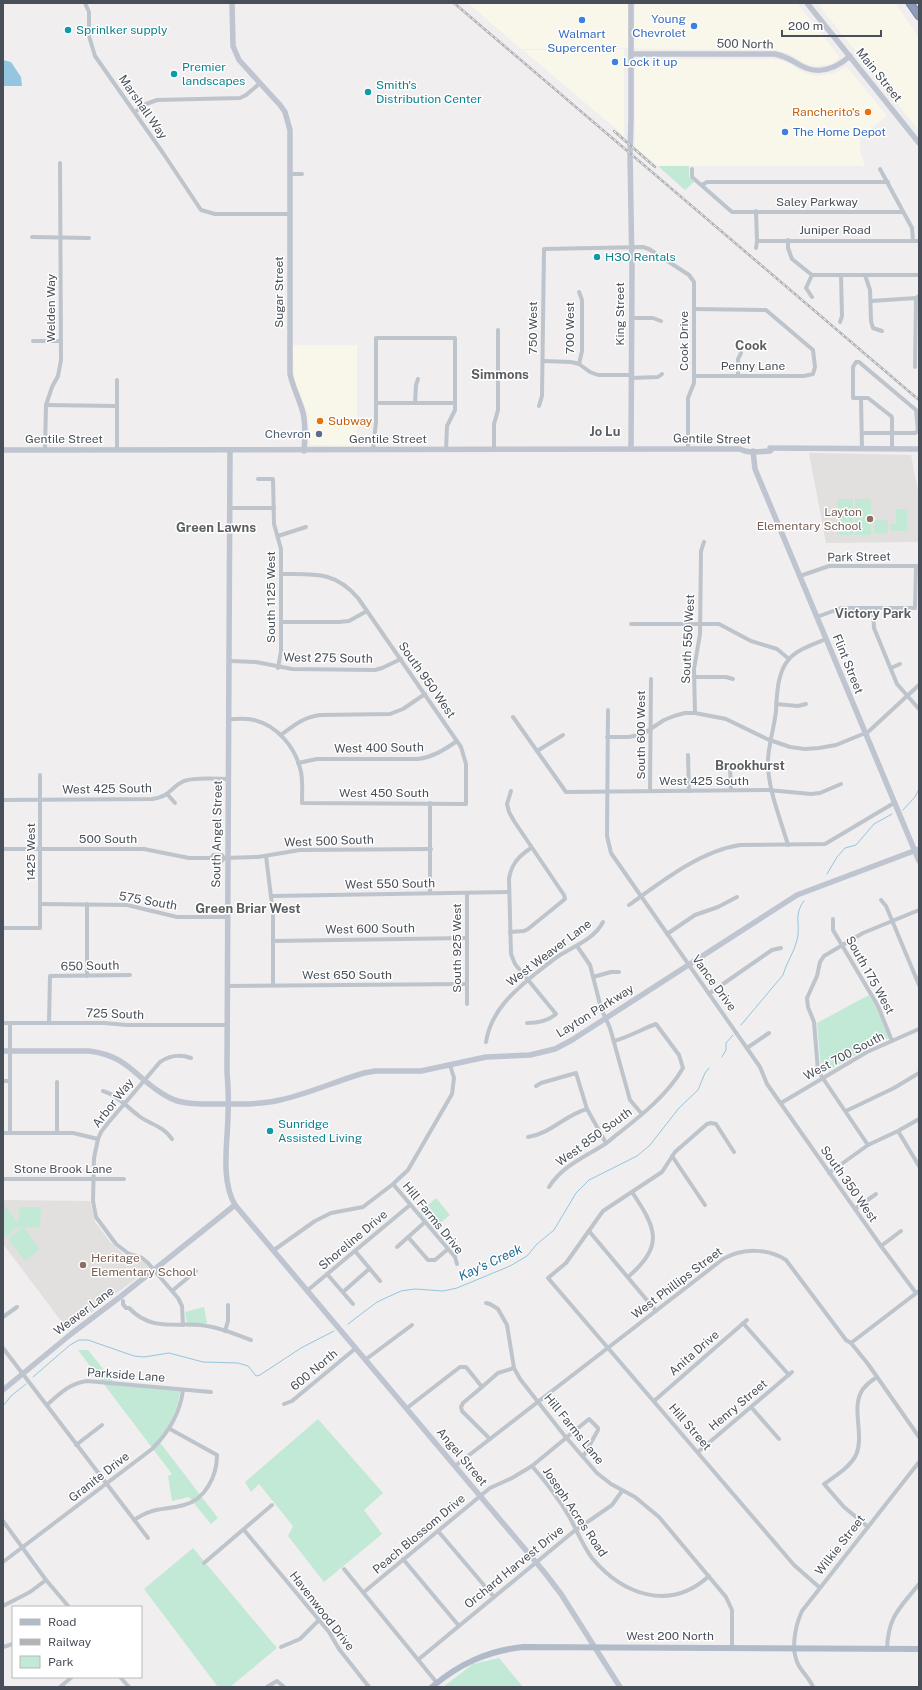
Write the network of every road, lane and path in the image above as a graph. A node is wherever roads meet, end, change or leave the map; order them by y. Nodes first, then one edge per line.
1 (85, 3) edge
2 (232, 3) edge
3 (631, 3) edge
4 (807, 3) edge
5 (910, 3) edge
6 (919, 16) edge
7 (631, 54) junction
8 (850, 56) junction
9 (259, 84) junction
10 (135, 112) junction
11 (919, 143) edge
12 (60, 163) dead end
13 (692, 169) dead end
14 (880, 169) dead end
15 (290, 174) junction
16 (302, 174) dead end
17 (888, 182) junction
18 (702, 185) junction
19 (756, 212) junction
20 (903, 212) junction
21 (290, 214) junction
22 (32, 237) dead end
23 (60, 238) junction
24 (89, 238) dead end
25 (788, 240) junction
26 (757, 241) junction
27 (913, 241) junction
28 (919, 241) edge
29 (631, 248) junction
30 (756, 248) dead end
31 (812, 275) junction
32 (842, 275) junction
33 (865, 275) junction
34 (919, 275) edge
35 (579, 292) dead end
36 (812, 297) dead end
37 (917, 297) edge
38 (871, 301) junction
39 (694, 310) junction
40 (631, 318) junction
41 (661, 321) dead end
42 (840, 322) dead end
43 (498, 330) dead end
44 (882, 331) dead end
45 (33, 341) dead end
46 (61, 341) junction
47 (741, 353) dead end
48 (543, 361) junction
49 (579, 364) junction
50 (915, 367) dead end
51 (662, 374) dead end
52 (694, 376) junction
53 (738, 376) junction
54 (631, 377) junction
55 (418, 379) dead end
56 (117, 380) dead end
57 (861, 398) junction
58 (376, 403) junction
59 (415, 403) junction
60 (455, 404) junction
61 (46, 405) junction
62 (117, 406) junction
63 (539, 406) dead end
64 (862, 433) junction
65 (892, 433) junction
66 (631, 449) junction
67 (688, 449) junction
68 (741, 449) junction
69 (771, 449) junction
70 (862, 449) junction
71 (892, 449) junction
72 (919, 449) edge
73 (3, 450) edge
74 (45, 450) junction
75 (117, 450) junction
76 (304, 450) junction
77 (374, 450) junction
78 (446, 450) junction
79 (494, 450) junction
80 (230, 451) junction
81 (753, 451) junction
82 (258, 479) dead end
83 (229, 508) junction
84 (274, 508) junction
85 (306, 527) dead end
86 (278, 536) junction
87 (704, 542) dead end
88 (917, 566) edge
89 (281, 574) junction
90 (800, 576) junction
91 (873, 609) junction
92 (368, 611) junction
93 (817, 617) junction
94 (281, 622) junction
95 (700, 623) junction
96 (630, 624) dead end
97 (826, 639) junction
98 (789, 658) junction
99 (400, 659) junction
100 (230, 661) junction
101 (900, 664) dead end
102 (278, 668) junction
103 (891, 668) junction
104 (694, 677) junction
105 (733, 679) dead end
106 (651, 680) dead end
107 (919, 685) edge
108 (425, 694) junction
109 (907, 696) junction
110 (776, 704) junction
111 (806, 704) dead end
112 (919, 709) edge
113 (608, 710) dead end
114 (695, 713) junction
115 (513, 717) dead end
116 (229, 719) junction
117 (650, 729) junction
118 (865, 734) junction
119 (282, 735) junction
120 (563, 735) dead end
121 (607, 737) junction
122 (771, 740) junction
123 (457, 741) junction
124 (537, 751) junction
125 (688, 755) dead end
126 (298, 763) junction
127 (730, 765) dead end
128 (40, 775) dead end
129 (229, 779) junction
130 (841, 784) dead end
131 (731, 790) junction
132 (511, 791) dead end
133 (607, 791) junction
134 (650, 791) junction
135 (689, 791) junction
136 (772, 791) junction
137 (168, 795) junction
138 (40, 799) junction
139 (3, 800) edge
140 (175, 803) dead end
141 (894, 803) junction
142 (430, 804) junction
143 (466, 804) joint
144 (788, 845) junction
145 (531, 848) junction
146 (3, 849) edge
147 (41, 849) junction
148 (431, 849) junction
149 (917, 850) edge
150 (266, 856) junction
151 (226, 858) junction
152 (919, 861) edge
153 (509, 892) junction
154 (430, 893) junction
155 (467, 893) junction
156 (272, 896) junction
157 (641, 896) junction
158 (737, 897) dead end
159 (881, 900) dead end
160 (40, 904) junction
161 (87, 904) junction
162 (629, 905) dead end
163 (919, 910) edge
164 (228, 917) junction
165 (833, 919) dead end
166 (893, 921) junction
167 (603, 922) dead end
168 (3, 928) edge
169 (510, 932) junction
170 (667, 934) junction
171 (467, 938) junction
172 (273, 940) junction
173 (842, 945) junction
174 (577, 946) junction
175 (781, 948) dead end
176 (688, 965) junction
177 (619, 972) dead end
178 (130, 975) dead end
179 (88, 976) junction
180 (593, 977) junction
181 (528, 980) junction
182 (466, 984) junction
183 (919, 984) edge
184 (273, 985) junction
185 (228, 986) junction
186 (710, 993) junction
187 (466, 1004) dead end
188 (606, 1018) junction
189 (3, 1023) edge
190 (10, 1023) junction
191 (49, 1023) junction
192 (527, 1023) dead end
193 (227, 1025) junction
194 (919, 1030) edge
195 (769, 1033) dead end
196 (614, 1041) junction
197 (892, 1041) junction
198 (486, 1042) dead end
199 (747, 1048) junction
200 (3, 1051) edge
201 (10, 1051) junction
202 (191, 1058) dead end
203 (450, 1065) junction
204 (919, 1074) edge
205 (822, 1078) junction
206 (144, 1079) junction
207 (3, 1081) edge
208 (10, 1081) junction
209 (57, 1082) dead end
210 (767, 1084) joint
211 (536, 1086) dead end
212 (103, 1091) dead end
213 (781, 1103) junction
214 (124, 1104) junction
215 (228, 1104) junction
216 (587, 1109) junction
217 (846, 1111) junction
218 (642, 1114) junction
219 (919, 1119) edge
220 (898, 1131) junction
221 (3, 1133) edge
222 (10, 1133) junction
223 (57, 1133) junction
224 (528, 1137) dead end
225 (172, 1138) dead end
226 (98, 1139) junction
227 (606, 1144) junction
228 (868, 1145) junction
229 (734, 1152) dead end
230 (672, 1156) junction
231 (919, 1166) edge
232 (829, 1173) junction
233 (3, 1179) edge
234 (93, 1179) junction
235 (124, 1179) dead end
236 (393, 1184) junction
237 (549, 1187) dead end
238 (632, 1192) junction
239 (876, 1194) dead end
240 (235, 1205) junction
241 (410, 1205) junction
242 (705, 1205) dead end
243 (854, 1209) junction
244 (425, 1222) junction
245 (589, 1231) junction
246 (901, 1231) dead end
247 (408, 1237) junction
248 (880, 1246) junction
249 (397, 1247) dead end
250 (448, 1249) junction
251 (274, 1250) junction
252 (355, 1251) junction
253 (457, 1264) dead end
254 (369, 1269) junction
255 (154, 1270) junction
256 (196, 1271) dead end
257 (328, 1274) junction
258 (628, 1277) junction
259 (380, 1281) dead end
260 (308, 1290) junction
261 (172, 1291) junction
262 (343, 1292) junction
263 (918, 1292) edge
264 (122, 1299) junction
265 (486, 1303) dead end
266 (354, 1304) dead end
267 (228, 1305) dead end
268 (17, 1307) dead end
269 (656, 1311) junction
270 (3, 1317) edge
271 (183, 1325) junction
272 (412, 1325) dead end
273 (225, 1331) junction
274 (251, 1340) dead end
275 (851, 1343) junction
276 (3, 1348) edge
277 (356, 1348) junction
278 (608, 1348) junction
279 (365, 1360) junction
280 (514, 1368) junction
281 (22, 1373) junction
282 (790, 1373) joint
283 (877, 1377) junction
284 (482, 1387) junction
285 (3, 1390) edge
286 (183, 1390) junction
287 (211, 1392) dead end
288 (654, 1401) junction
289 (538, 1402) junction
290 (284, 1404) dead end
291 (47, 1405) junction
292 (751, 1407) junction
293 (407, 1408) junction
294 (102, 1425) dead end
295 (170, 1428) junction
296 (567, 1437) junction
297 (919, 1438) edge
298 (490, 1439) junction
299 (779, 1439) dead end
300 (76, 1445) junction
301 (698, 1452) junction
302 (583, 1456) junction
303 (919, 1462) edge
304 (455, 1466) junction
305 (532, 1466) junction
306 (106, 1485) junction
307 (622, 1491) junction
308 (480, 1496) junction
309 (272, 1505) dead end
310 (134, 1520) junction
311 (3, 1521) edge
312 (868, 1527) junction
313 (244, 1530) junction
314 (576, 1530) junction
315 (438, 1531) junction
316 (148, 1538) dead end
317 (23, 1548) junction
318 (404, 1559) junction
319 (3, 1562) edge
320 (536, 1562) junction
321 (204, 1563) dead end
322 (344, 1569) dead end
323 (709, 1576) junction
324 (46, 1580) junction
325 (919, 1584) edge
326 (819, 1587) junction
327 (364, 1592) junction
328 (494, 1597) junction
329 (3, 1606) edge
330 (68, 1606) edge
331 (319, 1620) junction
332 (459, 1626) junction
333 (281, 1647) dead end
334 (594, 1647) junction
335 (732, 1648) junction
336 (795, 1648) junction
337 (887, 1649) junction
338 (919, 1649) edge
339 (418, 1659) junction
340 (71, 1678) edge
341 (121, 1678) edge
342 (437, 1682) junction
343 (60, 1687) edge
344 (128, 1687) edge
345 (267, 1687) edge
346 (284, 1687) edge
347 (369, 1687) edge
348 (432, 1687) edge
349 (620, 1687) edge
350 (813, 1687) edge

1 - 10 street, Marshall Way
2 - 9 main road, Sugar Street
3 - 7 main road, King Street
4 - 8 main road, Main Street
5 - 6 highway
7 - 8 main road, 500 North
7 - 29 main road, King Street
8 - 11 main road, Main Street
9 - 10 street
9 - 15 main road, Sugar Street
10 - 21 street, Marshall Way
12 - 23 street, Welden Way
13 - 18 street
14 - 17 street
15 - 16 street
15 - 21 main road, Sugar Street
17 - 18 street
17 - 20 street
18 - 19 street, Saley Parkway
19 - 20 street, Saley Parkway
19 - 26 street
20 - 27 street
21 - 76 main road, Sugar Street
22 - 23 street
23 - 24 street
23 - 46 street, Welden Way
25 - 26 street, Juniper Road
25 - 27 street, Juniper Road
25 - 31 street
26 - 30 street
27 - 28 street, Juniper Road
29 - 39 street, Cook Drive
29 - 40 main road, King Street
29 - 48 street, 750 West
31 - 32 street
31 - 36 street
32 - 33 street
32 - 42 street
33 - 34 street
33 - 38 street
35 - 49 street, 700 West
37 - 38 street
37 - 50 street
38 - 44 street
39 - 52 street, Cook Drive
39 - 53 street, Penny Lane
40 - 41 street
40 - 54 main road, King Street
43 - 79 street
45 - 46 street
46 - 61 street, Welden Way
47 - 53 street
48 - 49 street
48 - 63 street, 750 West
49 - 54 street
51 - 54 street
52 - 53 street, Penny Lane
52 - 67 street, Cook Drive
54 - 66 main road, King Street
55 - 59 street
56 - 62 street
57 - 64 street
57 - 65 street
57 - 65 street
58 - 59 street
58 - 60 street
58 - 77 street
59 - 60 street
60 - 78 street
61 - 62 street
61 - 74 street, Welden Way
62 - 75 street
64 - 65 street
64 - 70 street
65 - 71 street
66 - 67 main road, Gentile Street
66 - 79 main road, Gentile Street
67 - 68 main road, Gentile Street
68 - 69 main road, Gentile Street
68 - 81 main road, Gentile Street
69 - 70 main road, Gentile Street
69 - 81 main road, Gentile Street
70 - 71 main road, Gentile Street
71 - 72 main road, Gentile Street
73 - 74 main road, Gentile Street
74 - 75 main road, Gentile Street
75 - 80 main road, Gentile Street
76 - 77 main road, Gentile Street
76 - 80 main road, Gentile Street
77 - 78 main road, Gentile Street
78 - 79 main road, Gentile Street
80 - 83 main road, South Angel Street
81 - 90 main road, Flint Street
82 - 84 street, South 1125 West
83 - 84 street
83 - 100 main road, South Angel Street
84 - 86 street, South 1125 West
85 - 86 street
86 - 89 street, South 1125 West
87 - 95 street, South 550 West
88 - 90 street, Park Street
88 - 91 street
89 - 92 street, South 950 West
89 - 94 street, South 1125 West
90 - 93 main road, Flint Street
91 - 93 street
91 - 103 street
92 - 94 street
92 - 99 street, South 950 West
93 - 97 main road, Flint Street
94 - 102 street, South 1125 West
95 - 96 street
95 - 98 street
95 - 104 street, South 550 West
97 - 98 street
97 - 118 main road, Flint Street
98 - 110 street
99 - 102 street, West 275 South
99 - 108 street, South 950 West
100 - 102 street, West 275 South
100 - 116 main road, South Angel Street
101 - 103 street
103 - 109 street
104 - 105 street
104 - 114 street, South 550 West
106 - 117 street, South 600 West
107 - 109 street
108 - 119 street
108 - 123 street, South 950 West
109 - 112 street
109 - 118 street
110 - 111 street
110 - 122 street
113 - 121 street, Vance Drive
114 - 117 street
114 - 122 street
115 - 124 street
116 - 119 street
116 - 129 main road, South Angel Street
117 - 121 street
117 - 134 street, South 600 West
118 - 122 street
118 - 141 main road, Flint Street
119 - 126 street
120 - 124 street
121 - 133 street, Vance Drive
122 - 136 street
123 - 126 street, West 400 South
123 - 143 street, South 950 West
124 - 133 street, West 425 South
125 - 135 street
126 - 142 street, West 450 South
127 - 131 street
128 - 138 street, 1425 West
129 - 137 street, West 425 South
129 - 151 main road, South Angel Street
130 - 136 street, West 425 South
131 - 135 street, West 425 South
131 - 136 street, West 425 South
132 - 145 street
133 - 134 street, West 425 South
133 - 157 street, Vance Drive
134 - 135 street, West 425 South
136 - 144 street
137 - 138 street, West 425 South
137 - 140 street
138 - 139 street, West 425 South
138 - 147 street, 1425 West
141 - 144 street
141 - 149 main road, Flint Street
142 - 143 street, West 450 South
142 - 148 street
144 - 157 street
145 - 153 street
145 - 169 street
146 - 147 street, 500 South
147 - 151 street, 500 South
147 - 160 street, 1425 West
148 - 150 street, West 500 South
148 - 154 street
149 - 152 main road, Flint Street
149 - 176 main road, Layton Parkway
150 - 151 street, West 500 South
150 - 156 street
151 - 164 main road, South Angel Street
153 - 155 street, West 550 South
153 - 169 street
154 - 155 street, West 550 South
154 - 156 street, West 550 South
155 - 171 street, South 925 West
156 - 172 street
157 - 162 street
157 - 170 street, Vance Drive
158 - 170 street
159 - 166 street
160 - 161 street, 575 South
160 - 168 street, 1425 West
161 - 164 street, 575 South
161 - 179 street
163 - 166 street
164 - 185 main road, South Angel Street
165 - 173 street, South 175 West
166 - 173 street
166 - 183 street
167 - 174 street, West Weaver Lane
169 - 181 street
170 - 176 street, Vance Drive
171 - 172 street, West 600 South
171 - 182 street, South 925 West
172 - 184 street
173 - 197 street, South 175 West
173 - 205 street
174 - 180 street
174 - 181 street, West Weaver Lane
175 - 186 street
176 - 186 street, Vance Drive
176 - 188 main road, Layton Parkway
177 - 180 street
178 - 179 street, 650 South
179 - 191 street, 650 South
180 - 188 street
181 - 192 street
181 - 198 street, West Weaver Lane
182 - 184 street, West 650 South
182 - 187 street, South 925 West
184 - 185 street, West 650 South
185 - 193 main road, South Angel Street
186 - 199 street, Vance Drive
188 - 196 street
188 - 203 main road, Layton Parkway
189 - 190 street, 725 South
190 - 191 street, 725 South
190 - 201 street
191 - 193 street, 725 South
193 - 215 main road, South Angel Street
194 - 197 street, West 700 South
195 - 199 street
196 - 218 street
196 - 218 street, West 850 South
197 - 205 street, West 700 South
199 - 210 street, Vance Drive
200 - 201 main road, Layton Parkway
201 - 206 main road, Layton Parkway
201 - 208 street
202 - 206 street, Arbor Way
203 - 215 main road, Layton Parkway
203 - 236 street
204 - 217 street
205 - 213 street, West 700 South
205 - 217 street
206 - 214 street, Arbor Way
206 - 215 main road, Layton Parkway
207 - 208 street
208 - 222 street
209 - 223 street
210 - 213 street, South 350 West
211 - 216 street
212 - 214 street
213 - 232 street, South 350 West
214 - 225 street
214 - 226 street, Arbor Way
215 - 240 main road, South Angel Street
216 - 224 street
216 - 227 street
217 - 228 street
218 - 227 street, West 850 South
219 - 220 street
220 - 228 street
220 - 231 street
221 - 222 street
222 - 223 street
223 - 226 street
226 - 234 street, Arbor Way
227 - 237 street, West 850 South
228 - 232 street
229 - 230 street
230 - 238 street
230 - 242 street
232 - 243 street, South 350 West
233 - 234 street, Stone Brook Lane
234 - 235 street, Stone Brook Lane
234 - 255 street, Arbor Way
236 - 241 street, Hill Farms Drive
236 - 251 street
238 - 245 street
238 - 258 street
239 - 243 street
240 - 251 main road, South Angel Street
240 - 255 main road, Weaver Lane
241 - 244 street, Hill Farms Drive
241 - 252 street, Shoreline Drive
243 - 248 street, South 350 West
244 - 247 street
244 - 250 street, Hill Farms Drive
245 - 258 street
245 - 278 street, Hill Street
246 - 248 street
247 - 249 street
247 - 250 street
248 - 263 street, South 350 West
250 - 253 street, Hill Farms Drive
251 - 260 main road, Angel Street
252 - 254 street
252 - 257 street, Shoreline Drive
254 - 259 street
254 - 262 street
255 - 261 street, Arbor Way
255 - 264 main road, Weaver Lane
256 - 261 street
257 - 260 street, Shoreline Drive
257 - 262 street
258 - 269 street
260 - 277 main road, Angel Street
261 - 271 street, Arbor Way
262 - 266 street
263 - 275 street
264 - 271 street
264 - 281 main road, Weaver Lane
265 - 280 street, Hill Farms Lane
267 - 273 street
268 - 270 street
269 - 275 street, West Phillips Street
269 - 278 street, West Phillips Street
271 - 273 street
272 - 279 street
273 - 274 street
275 - 283 street, West Phillips Street
276 - 281 street
277 - 279 main road, Angel Street
277 - 290 street, 600 North
278 - 288 street, Hill Street
278 - 289 street, West Phillips Street
279 - 293 main road, Angel Street
280 - 284 street
280 - 289 street, Hill Farms Lane
281 - 285 main road, Weaver Lane
281 - 291 street
282 - 288 street, Anita Drive
282 - 292 street, Henry Street
283 - 297 street, West Phillips Street
283 - 312 street
284 - 293 street
284 - 298 street
286 - 287 street, Parkside Lane
286 - 291 street, Parkside Lane
286 - 295 street, Granite Drive
288 - 301 street, Hill Street
289 - 296 street, Hill Farms Lane
289 - 298 street, West Phillips Street
291 - 300 street
292 - 299 street
292 - 301 street, Henry Street
293 - 304 main road, Angel Street
294 - 300 street
295 - 306 street, Granite Drive
295 - 310 street
296 - 302 street, Hill Farms Lane
296 - 302 street, Peach Blossom Drive
296 - 305 street, Peach Blossom Drive
298 - 304 street, West Phillips Street
300 - 306 street
301 - 326 street, Hill Street
302 - 307 street, Hill Farms Lane
303 - 312 street, Wilkie Street
304 - 308 main road, Angel Street
305 - 308 street, Peach Blossom Drive
305 - 314 street, Joseph Acres Road
306 - 310 street
306 - 317 street, Granite Drive
307 - 314 street, Orchard Harvest Drive
307 - 323 street, Hill Farms Lane
308 - 315 street, Peach Blossom Drive
308 - 320 main road, Angel Street
309 - 313 street
310 - 316 street
311 - 317 street
312 - 326 street, Wilkie Street
313 - 321 street
313 - 331 street, Havenwood Drive
314 - 320 street, Orchard Harvest Drive
314 - 323 street, Joseph Acres Road
315 - 318 street, Peach Blossom Drive
315 - 328 street
317 - 319 street, Granite Drive
317 - 324 street
318 - 327 street, Peach Blossom Drive
318 - 332 street
320 - 328 street, Orchard Harvest Drive
320 - 334 main road, Angel Street
322 - 327 street
323 - 335 street, Hill Farms Lane
324 - 329 street
324 - 330 street
325 - 337 street
326 - 336 street, Wilkie Street
327 - 339 street
328 - 332 street, Orchard Harvest Drive
331 - 333 street
331 - 347 street, Havenwood Drive
332 - 339 street, Orchard Harvest Drive
334 - 335 main road, West 200 North
334 - 342 main road, West 200 North
334 - 349 main road, Angel Street
335 - 336 main road, West 200 North
336 - 337 main road, West 200 North
336 - 350 street
337 - 338 main road, West 200 North
339 - 342 street
340 - 343 street
341 - 344 street
342 - 348 main road, West 200 North
345 - 346 street

